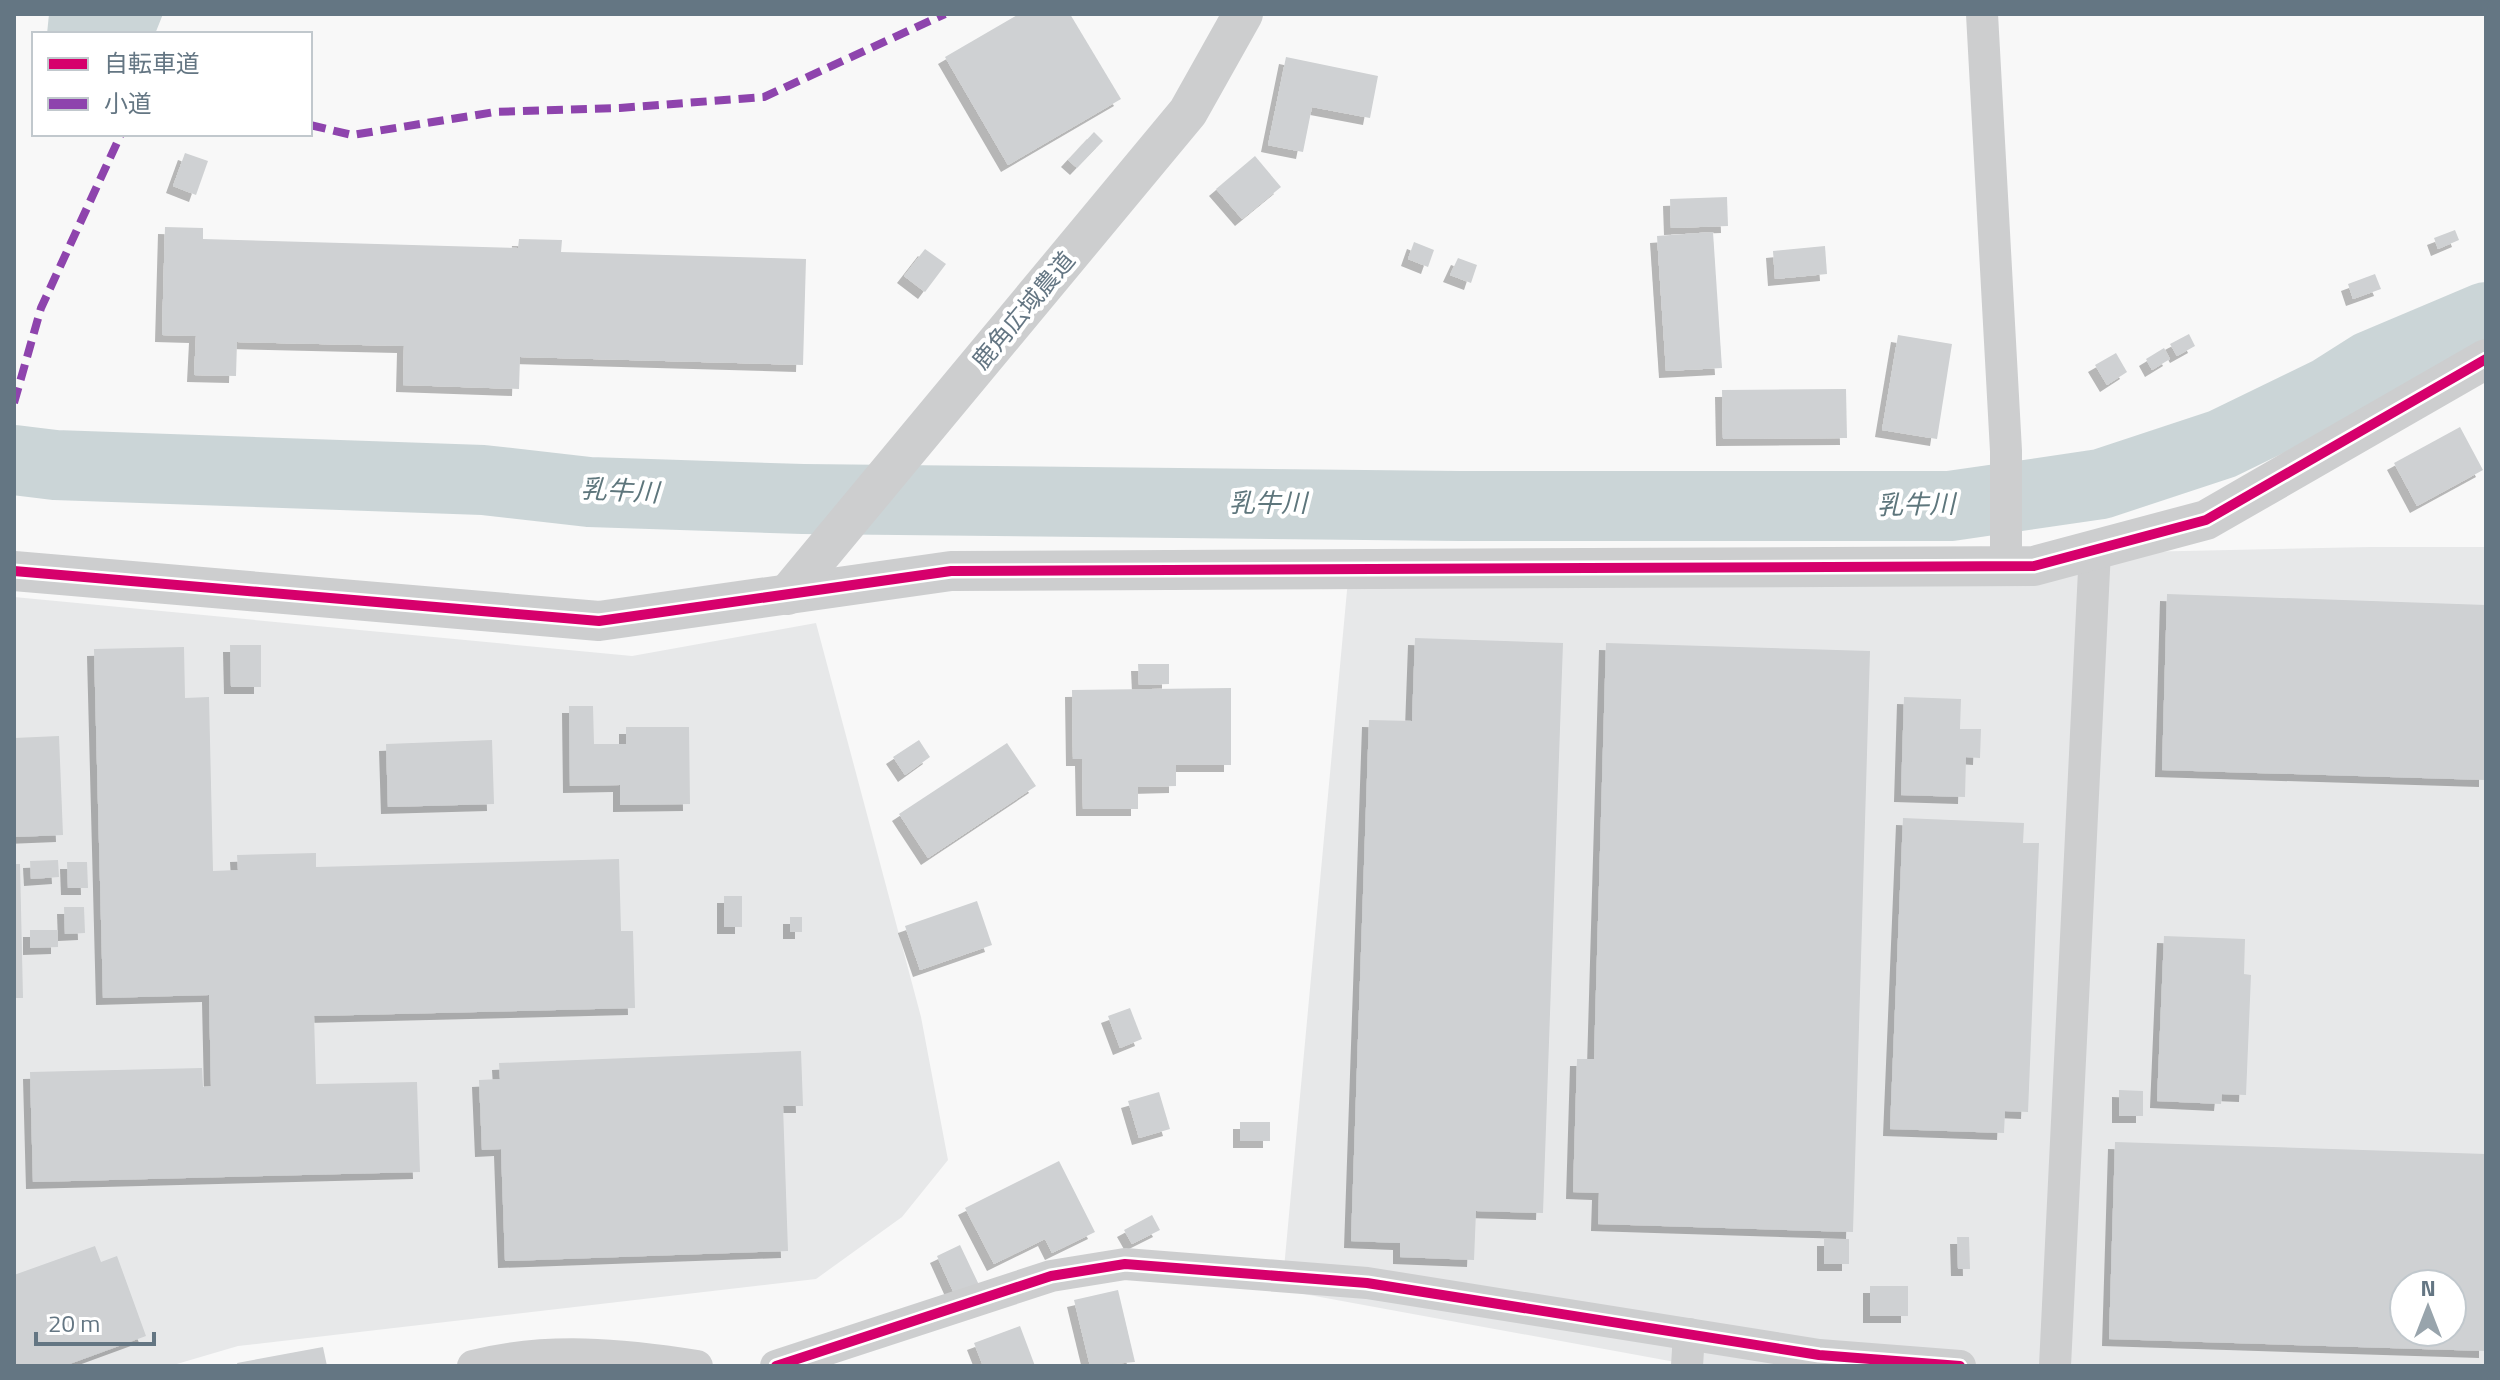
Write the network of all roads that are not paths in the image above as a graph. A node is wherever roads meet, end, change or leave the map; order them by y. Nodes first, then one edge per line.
1 (1243, 14) edge
2 (1982, 14) edge
3 (2486, 359) edge
4 (2095, 550) junction
5 (2006, 565) junction
6 (14, 571) edge
7 (787, 595) junction
8 (1689, 1334) junction
9 (473, 1366) edge
10 (697, 1366) edge
11 (776, 1366) edge
12 (1687, 1366) edge
13 (1960, 1366) edge
14 (2055, 1366) edge

1 - 7 street, 鹿角広域農道
2 - 5 street
3 - 4 street
4 - 5 street
4 - 14 street
5 - 7 street
6 - 7 street
8 - 11 street
8 - 12 street
8 - 13 street
9 - 10 street

